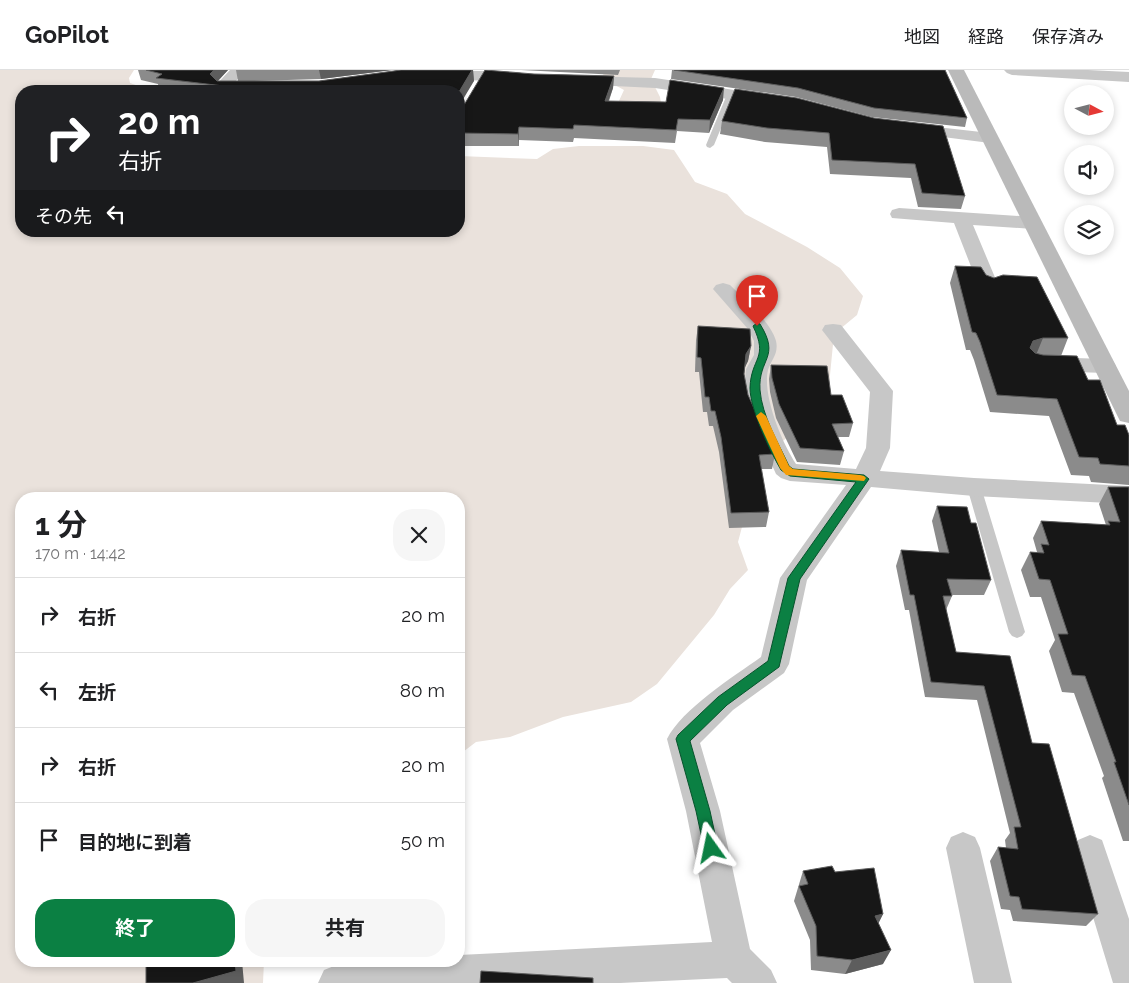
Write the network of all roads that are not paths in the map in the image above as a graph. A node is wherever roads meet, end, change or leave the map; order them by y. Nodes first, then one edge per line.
1 (238, 70) edge
2 (956, 70) edge
3 (1012, 70) edge
4 (421, 74) edge
5 (659, 76) edge
6 (1129, 77) edge
7 (534, 79) edge
8 (566, 80) edge
9 (224, 85) edge
10 (731, 94) junction
11 (787, 103) edge
12 (898, 127) edge
13 (990, 138) junction
14 (710, 145) dead end
15 (899, 214) dead end
16 (961, 218) junction
17 (1033, 223) junction
18 (988, 287) edge
19 (723, 288) dead end
20 (833, 330) dead end
21 (1036, 364) edge
22 (1105, 366) junction
23 (1129, 415) edge
24 (864, 479) junction
25 (974, 487) junction
26 (1129, 496) edge
27 (1017, 632) dead end
28 (963, 848) dead end
29 (1090, 851) dead end
30 (746, 971) edge
31 (1129, 977) edge
32 (337, 983) edge
33 (993, 983) edge

1 - 9 street
2 - 13 street
3 - 6 street
4 - 7 street
5 - 8 street
5 - 10 street
10 - 11 street
10 - 14 lane
12 - 13 street
13 - 17 street
15 - 16 street
16 - 17 street
16 - 18 street
17 - 22 street
19 - 24 street
20 - 24 street
21 - 22 street
22 - 23 street
24 - 25 street
24 - 30 street
25 - 26 street
25 - 27 lane
28 - 33 street
29 - 31 street
30 - 32 street

